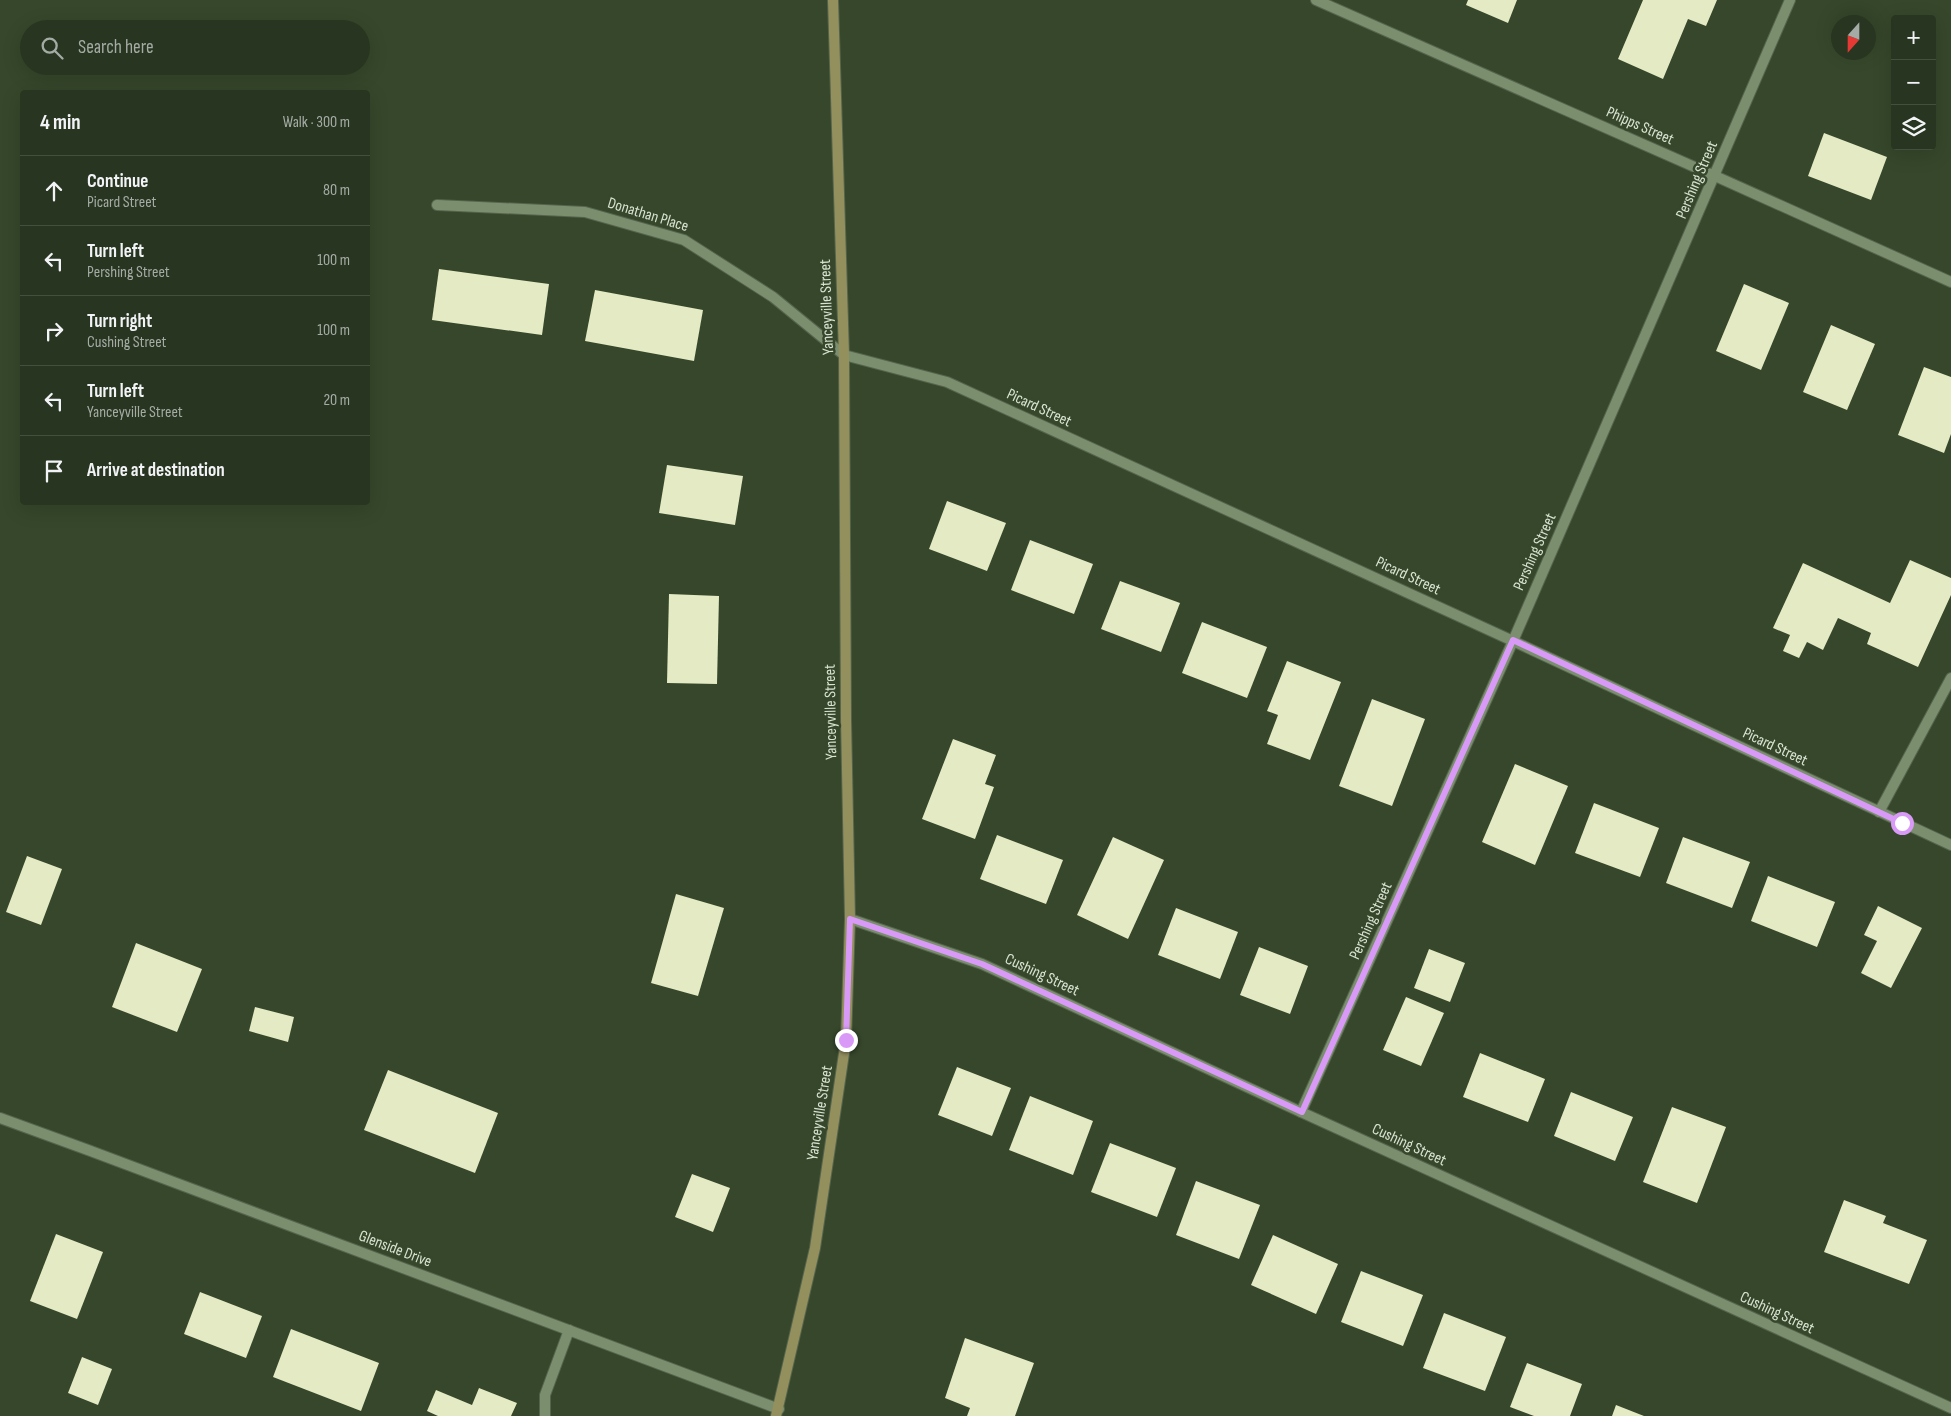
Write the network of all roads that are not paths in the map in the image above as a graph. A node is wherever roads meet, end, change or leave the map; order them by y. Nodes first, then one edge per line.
1 (833, 0) edge
2 (1316, 0) edge
3 (1790, 0) edge
4 (1715, 176) junction
5 (437, 205) dead end
6 (1951, 282) edge
7 (844, 355) junction
8 (1513, 640) junction
9 (1951, 678) edge
10 (1879, 812) junction
11 (1951, 845) edge
12 (850, 919) junction
13 (1302, 1112) junction
14 (0, 1118) edge
15 (569, 1330) junction
16 (1951, 1408) edge
17 (778, 1412) edge
18 (545, 1416) edge

1 - 7 main road, Yanceyville Street
2 - 4 street, Phipps Street
3 - 4 street, Pershing Street
4 - 6 street, Phipps Street
4 - 8 street, Pershing Street
5 - 7 street, Donathan Place
7 - 8 street, Picard Street
7 - 12 main road, Yanceyville Street
8 - 10 street, Picard Street
8 - 13 street, Pershing Street
9 - 10 street
10 - 11 street, Picard Street
12 - 13 street, Cushing Street
12 - 17 main road, Yanceyville Street
13 - 16 street, Cushing Street
14 - 15 street, Glenside Drive
15 - 17 street, Glenside Drive
15 - 18 street

